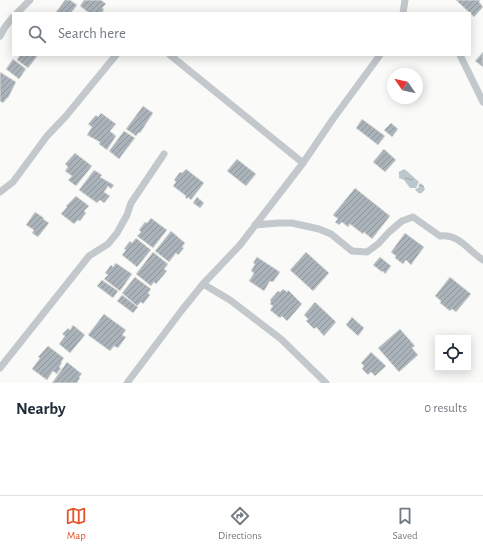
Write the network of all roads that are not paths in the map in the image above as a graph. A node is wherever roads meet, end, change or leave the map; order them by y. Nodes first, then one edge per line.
1 (30, 0) edge
2 (405, 0) edge
3 (18, 12) edge
4 (404, 12) edge
5 (12, 18) edge
6 (0, 36) edge
7 (115, 56) edge
8 (171, 56) edge
9 (379, 56) edge
10 (460, 56) edge
11 (483, 102) edge
12 (164, 154) dead end
13 (303, 163) junction
14 (0, 192) edge
15 (255, 225) junction
16 (483, 260) edge
17 (204, 284) junction
18 (0, 368) edge
19 (127, 383) edge
20 (326, 383) edge

1 - 3 street
2 - 4 street
5 - 6 street
7 - 14 street
8 - 13 street
9 - 13 street
10 - 11 street
12 - 18 street
13 - 15 street
15 - 16 street
15 - 17 street
17 - 19 street
17 - 20 street

